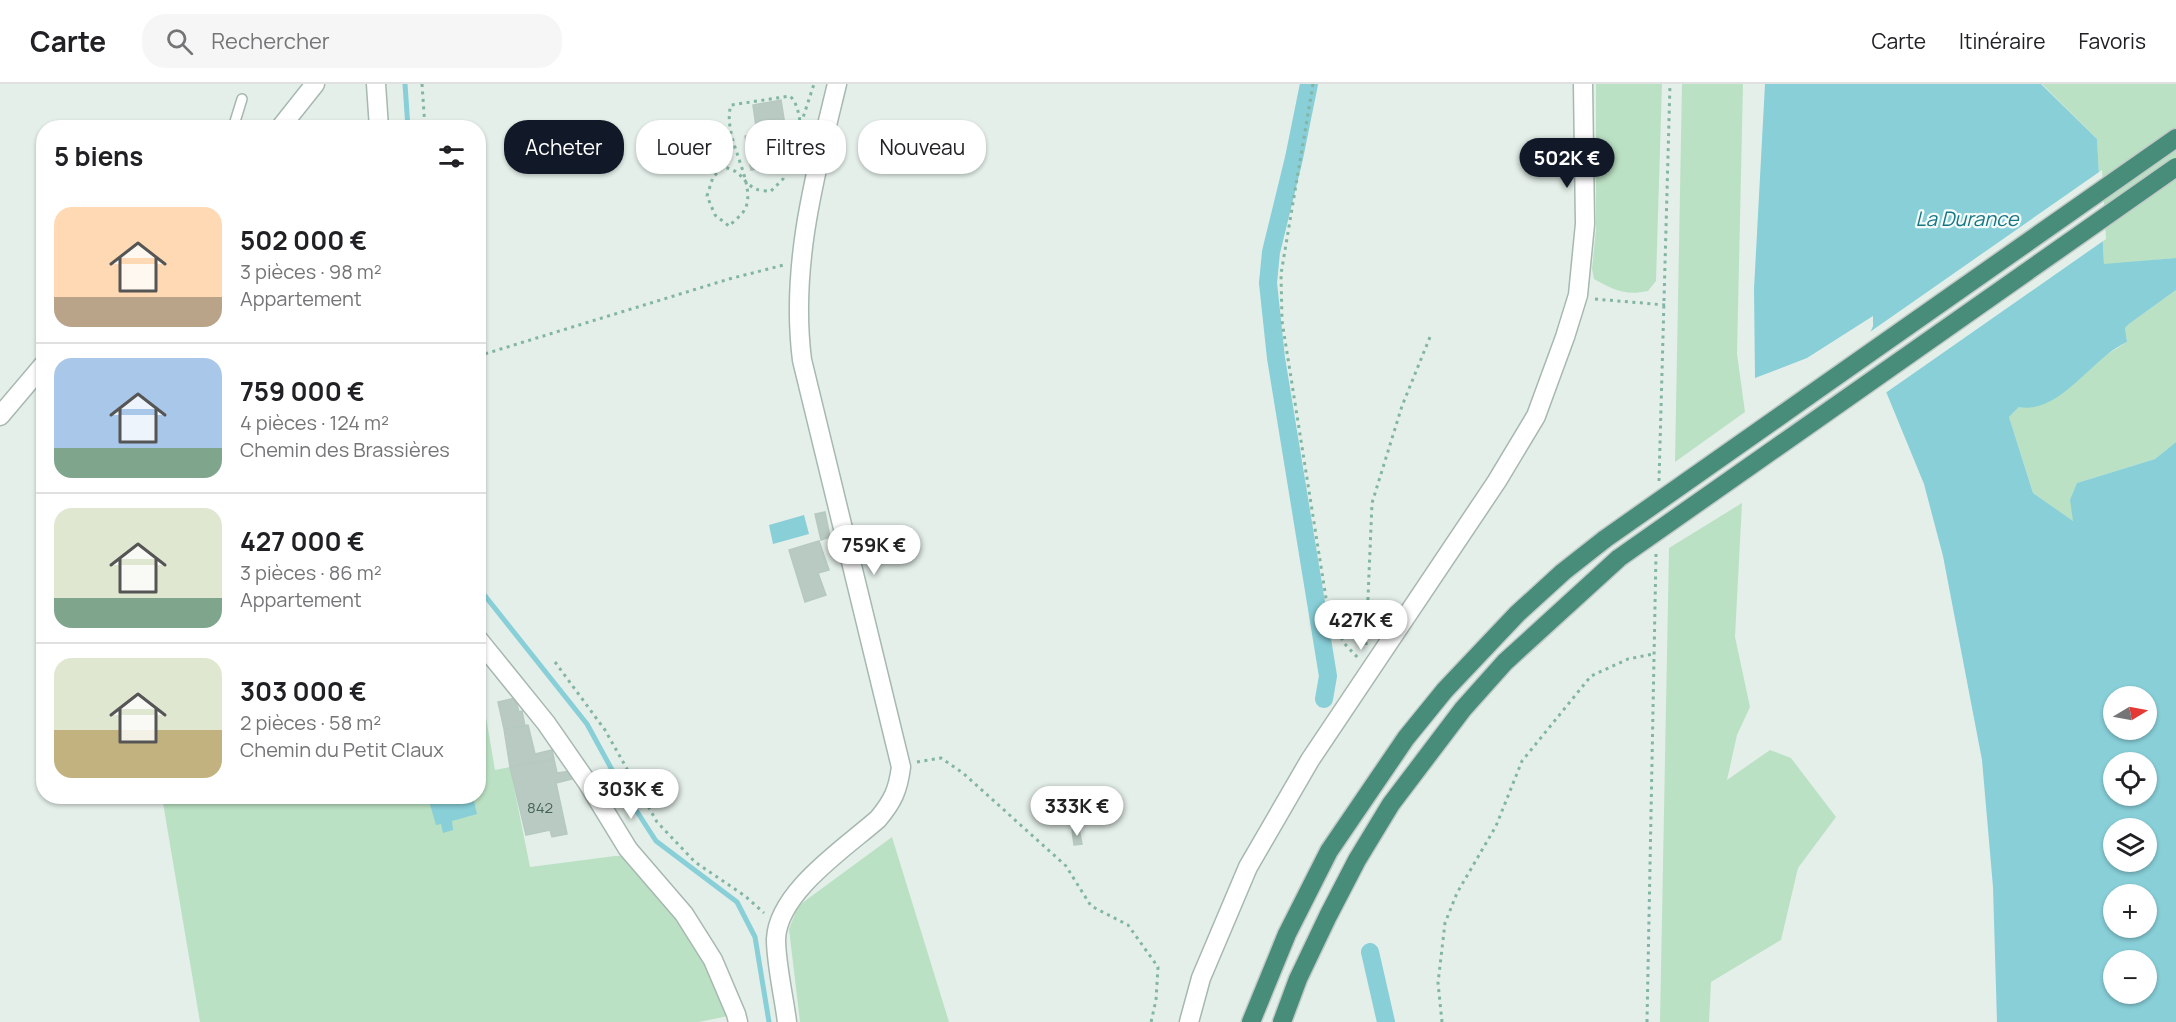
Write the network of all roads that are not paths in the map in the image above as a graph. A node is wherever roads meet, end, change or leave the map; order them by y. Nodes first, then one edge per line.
1 (315, 84) edge
2 (376, 84) edge
3 (837, 84) edge
4 (1583, 84) edge
5 (242, 99) dead end
6 (235, 120) edge
7 (286, 120) edge
8 (378, 120) edge
9 (2176, 138) edge
10 (2176, 167) edge
11 (36, 373) edge
12 (0, 416) edge
13 (486, 649) edge
14 (738, 1022) edge
15 (787, 1022) edge
16 (1189, 1022) edge
17 (1251, 1022) edge
18 (1282, 1022) edge

1 - 7 street
2 - 8 street
3 - 15 street
4 - 16 street
5 - 6 lane
9 - 17 highway, bridge
10 - 18 highway, bridge
11 - 12 street
13 - 14 street

